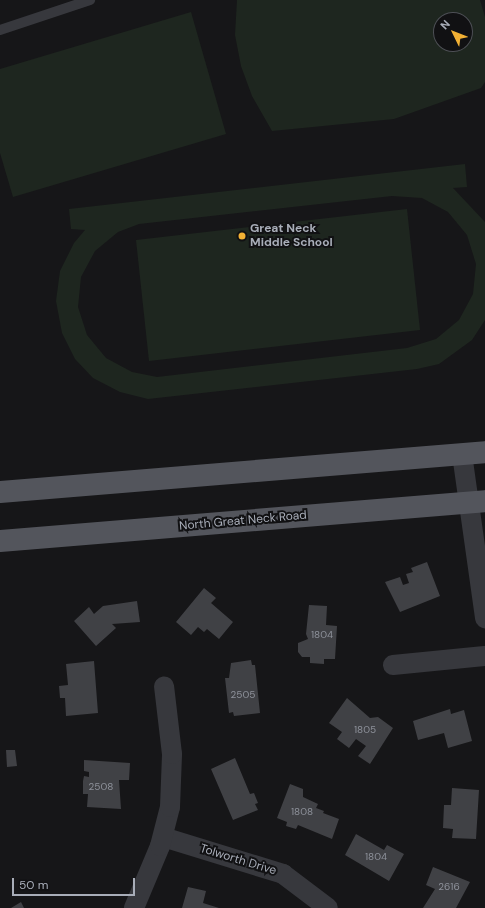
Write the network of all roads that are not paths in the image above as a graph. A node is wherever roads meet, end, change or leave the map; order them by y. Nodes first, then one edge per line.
1 (90, 0) edge
2 (68, 4) edge
3 (0, 30) edge
4 (485, 452) edge
5 (462, 454) junction
6 (0, 492) edge
7 (476, 501) edge
8 (0, 541) edge
9 (485, 618) edge
10 (485, 656) edge
11 (393, 665) dead end
12 (164, 686) dead end
13 (163, 837) junction
14 (134, 908) edge
15 (328, 908) edge

1 - 2 lane
2 - 3 lane
4 - 5 main road
5 - 6 main road
5 - 7 street
7 - 8 main road, North Great Neck Road
7 - 9 street
10 - 11 street
12 - 13 street
13 - 14 street
13 - 15 street, Tolworth Drive

